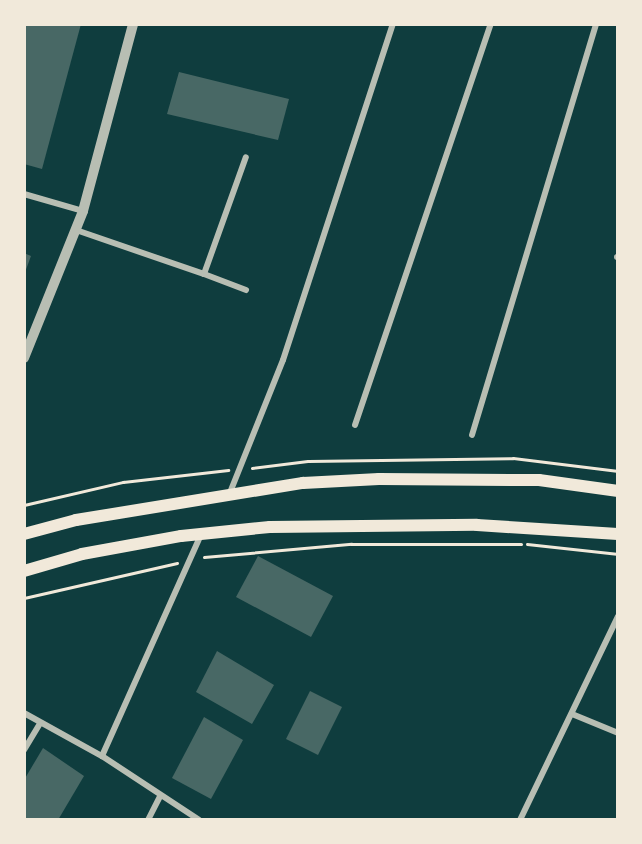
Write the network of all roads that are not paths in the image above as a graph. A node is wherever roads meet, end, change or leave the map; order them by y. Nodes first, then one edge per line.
1 (133, 24) edge
2 (393, 24) edge
3 (491, 24) edge
4 (596, 24) edge
5 (246, 157) dead end
6 (24, 194) edge
7 (83, 211) junction
8 (76, 230) junction
9 (204, 274) junction
10 (246, 290) dead end
11 (24, 358) edge
12 (355, 425) dead end
13 (472, 435) dead end
14 (618, 491) edge
15 (228, 495) junction
16 (24, 534) edge
17 (201, 534) junction
18 (618, 534) edge
19 (24, 571) edge
20 (618, 616) edge
21 (24, 713) edge
22 (572, 714) junction
23 (40, 723) junction
24 (618, 733) edge
25 (24, 750) edge
26 (102, 756) junction
27 (160, 796) junction
28 (148, 820) edge
29 (199, 820) edge
30 (520, 820) edge

1 - 7 street
2 - 15 street
3 - 12 street
4 - 13 street
5 - 9 street
6 - 7 street
7 - 8 street
8 - 9 street
8 - 11 street
9 - 10 street
14 - 15 main road
15 - 16 main road
17 - 18 main road
17 - 19 main road
17 - 26 street
20 - 22 street
21 - 23 street
22 - 24 street
22 - 30 street
23 - 25 street
23 - 26 street
26 - 27 street
27 - 28 street
27 - 29 street

